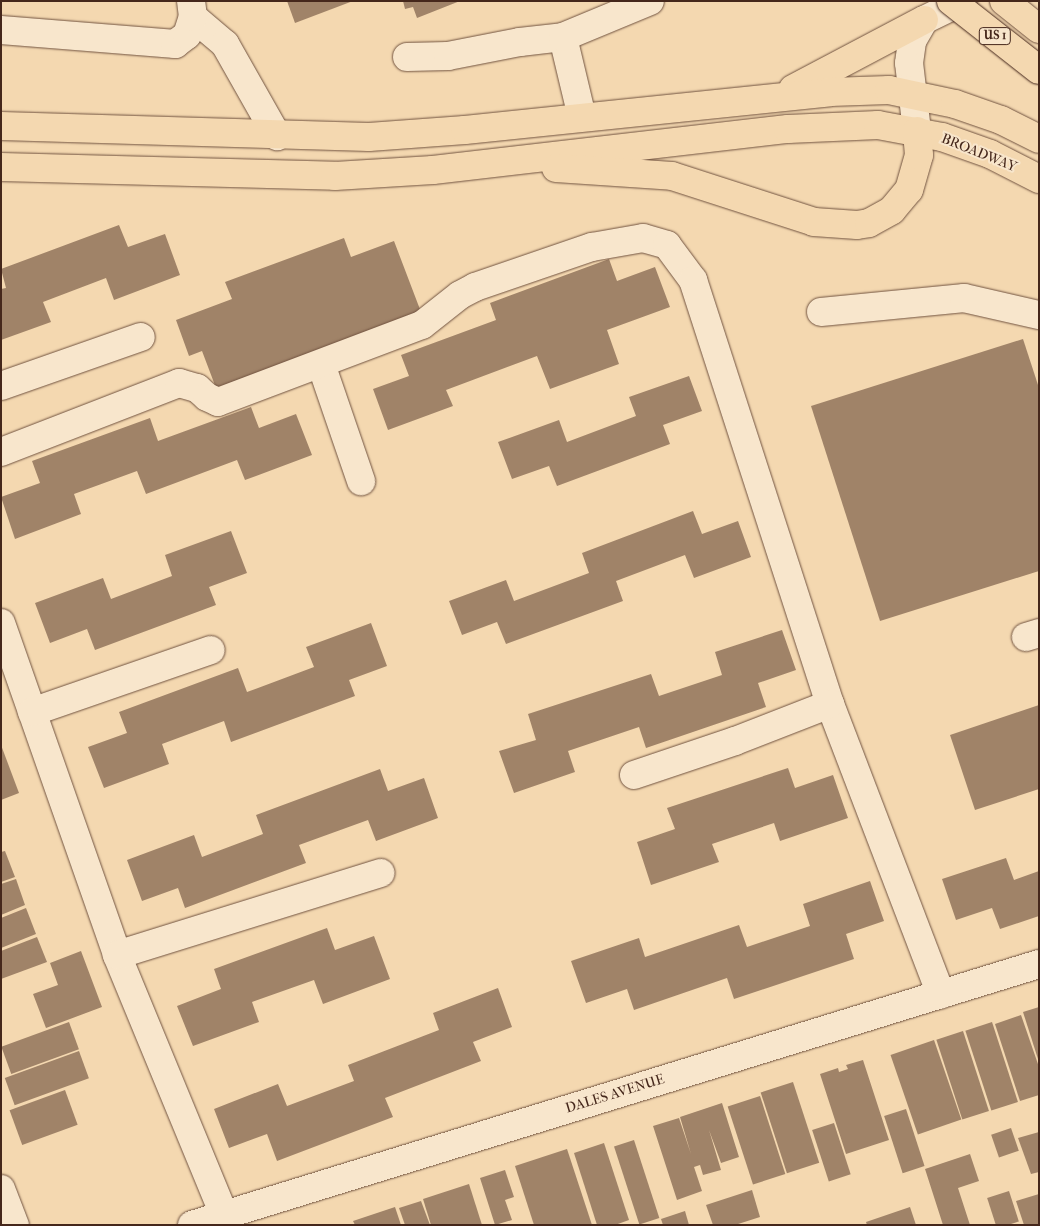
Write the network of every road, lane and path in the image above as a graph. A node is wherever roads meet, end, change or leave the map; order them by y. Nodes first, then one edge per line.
1 (650, 1) edge
2 (951, 1) edge
3 (963, 1) edge
4 (1004, 1) edge
5 (192, 9) edge
6 (924, 20) junction
7 (1039, 29) edge
8 (1, 30) edge
9 (563, 37) junction
10 (407, 57) dead end
11 (1039, 70) edge
12 (912, 94) junction
13 (779, 96) junction
14 (582, 117) junction
15 (1039, 119) edge
16 (1001, 120) junction
17 (1, 126) edge
18 (917, 131) junction
19 (277, 136) junction
20 (1039, 140) edge
21 (490, 164) junction
22 (1, 167) edge
23 (1039, 179) edge
24 (821, 312) dead end
25 (1039, 315) edge
26 (141, 337) dead end
27 (321, 364) junction
28 (1, 386) edge
29 (1, 452) edge
30 (361, 481) dead end
31 (1, 623) edge
32 (211, 650) dead end
33 (830, 704) junction
34 (32, 712) junction
35 (634, 775) dead end
36 (381, 873) dead end
37 (117, 954) junction
38 (1039, 964) edge
39 (941, 994) junction
40 (1, 1189) edge
41 (224, 1214) junction
42 (15, 1225) edge
43 (192, 1225) edge

1 - 9 street
2 - 11 highway, US 1, bridge
3 - 6 street
4 - 7 highway, US 1
5 - 8 street
5 - 19 street
6 - 12 street
6 - 13 highway
9 - 10 street
9 - 14 street
12 - 13 highway
12 - 16 highway
12 - 18 street
13 - 14 highway
14 - 19 highway
15 - 16 highway
16 - 20 highway
17 - 19 highway
18 - 21 highway, BROADWAY
18 - 21 highway
18 - 23 highway, BROADWAY
21 - 22 highway
24 - 25 street
26 - 28 street
27 - 29 street
27 - 30 street
27 - 33 street
31 - 34 street
32 - 34 street
33 - 35 street
33 - 39 street
34 - 37 street
36 - 37 street
37 - 41 street
38 - 39 street, DALES AVENUE
39 - 41 street, DALES AVENUE
40 - 42 street
41 - 43 street, DALES AVENUE

